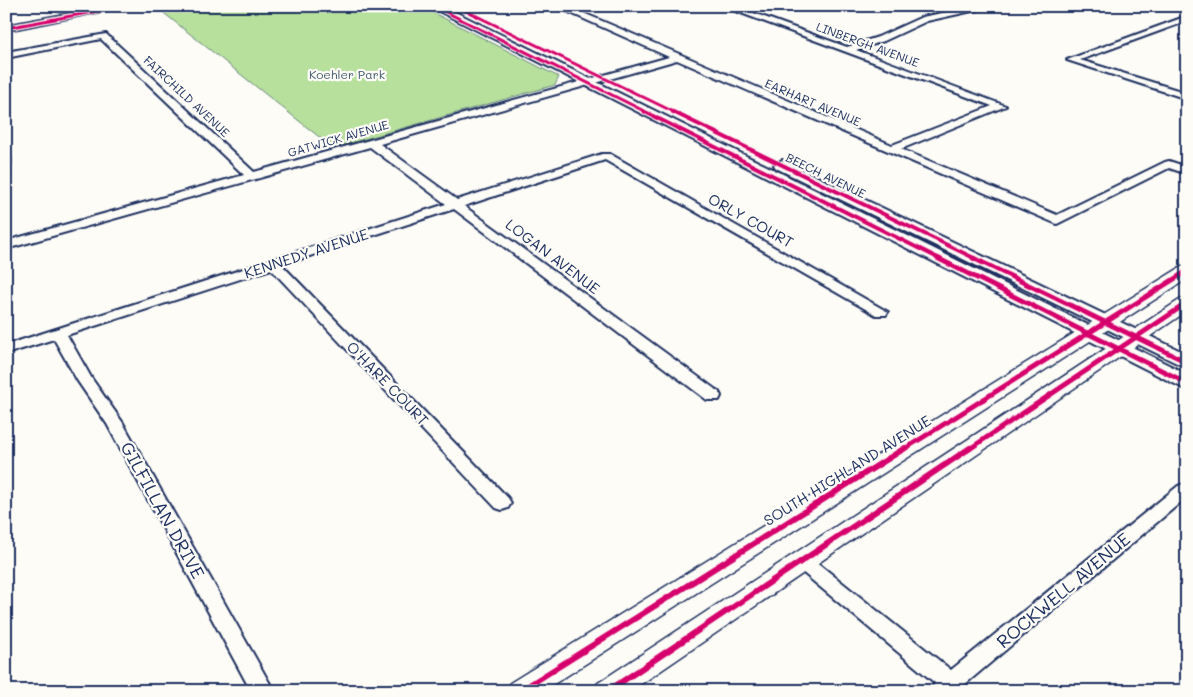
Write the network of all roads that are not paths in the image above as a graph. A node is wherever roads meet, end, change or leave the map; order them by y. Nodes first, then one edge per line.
1 (108, 6) edge
2 (125, 6) edge
3 (434, 6) edge
4 (456, 6) edge
5 (560, 6) edge
6 (598, 6) edge
7 (726, 6) edge
8 (992, 6) edge
9 (573, 12) junction
10 (1187, 18) edge
11 (6, 26) edge
12 (847, 50) junction
13 (6, 55) edge
14 (678, 58) junction
15 (604, 78) junction
16 (586, 83) junction
17 (1187, 96) edge
18 (372, 142) junction
19 (891, 149) junction
20 (606, 156) joint
21 (1187, 170) edge
22 (252, 176) junction
23 (456, 205) junction
24 (6, 245) edge
25 (274, 264) junction
26 (1187, 271) edge
27 (1187, 304) edge
28 (881, 312) dead end
29 (1095, 328) junction
30 (58, 333) junction
31 (1126, 342) junction
32 (6, 350) edge
33 (1187, 362) edge
34 (1187, 383) edge
35 (713, 396) dead end
36 (1185, 491) edge
37 (502, 503) dead end
38 (802, 561) junction
39 (946, 687) edge
40 (263, 691) edge
41 (520, 691) edge
42 (608, 691) edge

1 - 11 street
2 - 11 street
3 - 16 main road, BEECH AVENUE
4 - 15 main road, BEECH AVENUE
5 - 9 street, EARHART AVENUE
6 - 9 street
7 - 12 street, LINBERGH AVENUE
8 - 12 street
9 - 14 street, EARHART AVENUE
10 - 17 street
12 - 19 street, LINBERGH AVENUE
13 - 22 street, FAIRCHILD AVENUE
14 - 15 street, GATWICK AVENUE
14 - 19 street, EARHART AVENUE
15 - 16 street, GATWICK AVENUE
15 - 29 main road, BEECH AVENUE
16 - 18 street, GATWICK AVENUE
16 - 29 main road, BEECH AVENUE
18 - 22 street, GATWICK AVENUE
18 - 23 street, LOGAN AVENUE
19 - 21 street, EARHART AVENUE
20 - 23 street, KENNEDY AVENUE
20 - 28 street, ORLY COURT
22 - 24 street, GATWICK AVENUE
23 - 25 street, KENNEDY AVENUE
23 - 35 street, LOGAN AVENUE
25 - 30 street, KENNEDY AVENUE
25 - 37 street, O'HARE COURT
26 - 29 street, SOUTH HIGHLAND AVENUE
27 - 31 street
29 - 31 main road, BEECH AVENUE
29 - 41 street, SOUTH HIGHLAND AVENUE
30 - 32 street, KENNEDY AVENUE
30 - 40 street, GILFILLAN DRIVE
31 - 33 main road, BEECH AVENUE
31 - 34 main road, BEECH AVENUE
31 - 38 street
36 - 39 street, ROCKWELL AVENUE
38 - 39 street
38 - 42 street

